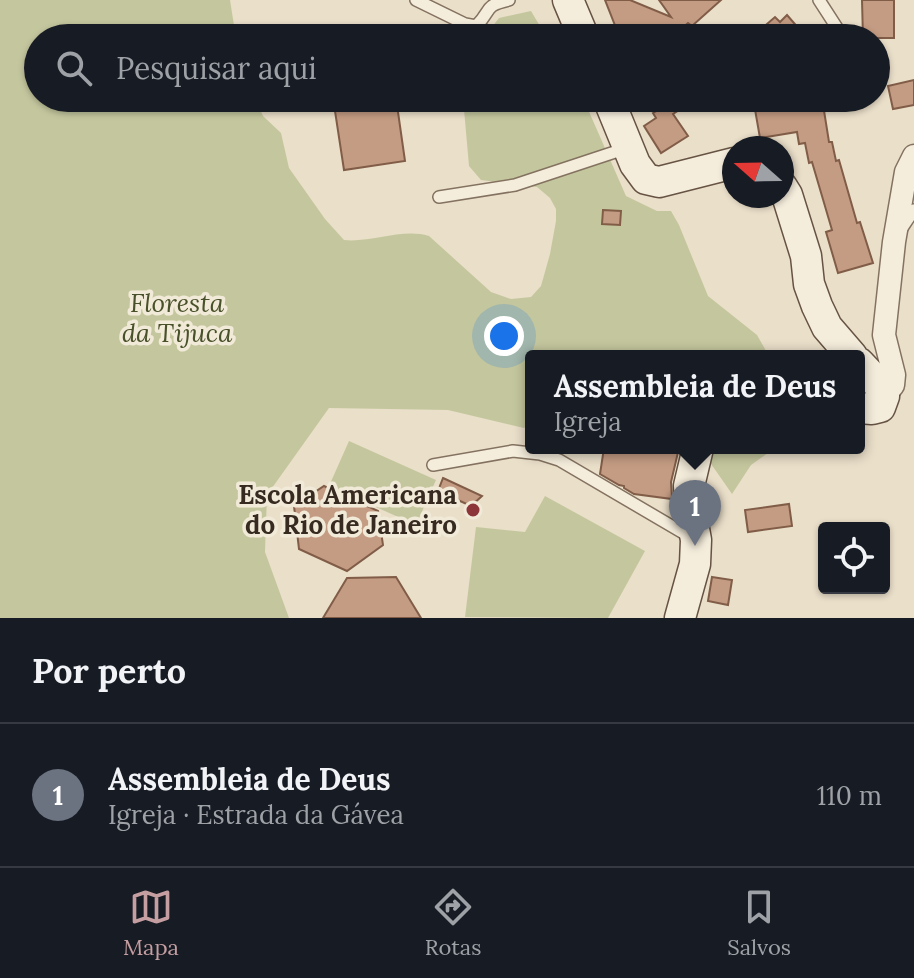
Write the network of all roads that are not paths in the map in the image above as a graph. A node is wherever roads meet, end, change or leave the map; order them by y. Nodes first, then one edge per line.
1 (416, 0) edge
2 (509, 0) edge
3 (568, 0) edge
4 (819, 0) edge
5 (465, 24) edge
6 (478, 24) edge
7 (578, 24) edge
8 (835, 24) edge
9 (614, 112) edge
10 (628, 148) junction
11 (914, 156) edge
12 (722, 166) edge
13 (439, 197) dead end
14 (791, 208) edge
15 (914, 210) edge
16 (894, 242) junction
17 (847, 350) edge
18 (865, 369) edge
19 (872, 402) edge
20 (525, 452) edge
21 (540, 454) edge
22 (697, 454) edge
23 (433, 465) dead end
24 (696, 540) junction
25 (680, 618) edge

1 - 5 lane
2 - 6 lane
3 - 7 street
4 - 8 lane
9 - 10 street
10 - 12 street
10 - 13 lane
11 - 16 street
14 - 17 street
15 - 16 lane
16 - 19 street
18 - 19 street
20 - 23 lane
21 - 24 lane
22 - 24 street
24 - 25 street

